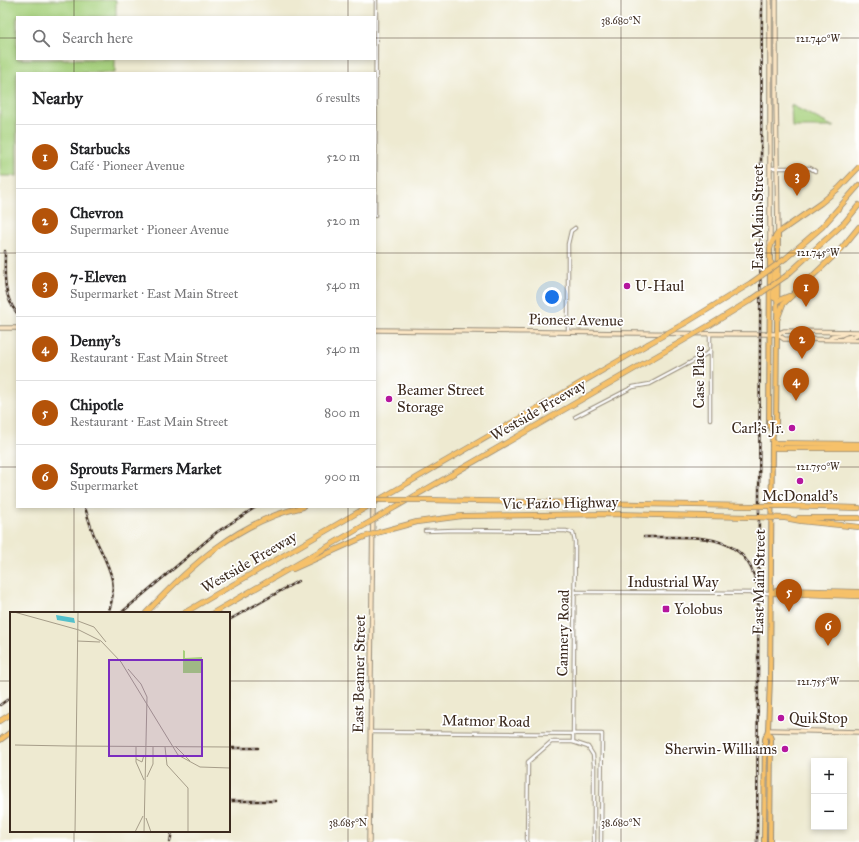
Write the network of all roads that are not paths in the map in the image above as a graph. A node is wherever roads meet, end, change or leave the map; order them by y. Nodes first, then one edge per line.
1 (376, 0) edge
2 (770, 0) edge
3 (776, 0) edge
4 (376, 16) edge
5 (376, 60) edge
6 (376, 72) edge
7 (859, 167) edge
8 (770, 168) junction
9 (778, 168) junction
10 (815, 171) dead end
11 (859, 185) edge
12 (859, 206) edge
13 (859, 227) edge
14 (574, 228) dead end
15 (778, 233) junction
16 (770, 249) junction
17 (770, 261) junction
18 (792, 294) junction
19 (777, 300) junction
20 (777, 320) junction
21 (0, 328) edge
22 (16, 328) edge
23 (376, 330) edge
24 (568, 332) junction
25 (849, 332) junction
26 (859, 333) edge
27 (769, 334) junction
28 (777, 334) junction
29 (710, 335) junction
30 (830, 339) junction
31 (843, 339) junction
32 (859, 340) edge
33 (710, 352) junction
34 (769, 390) junction
35 (776, 410) junction
36 (575, 417) dead end
37 (710, 419) dead end
38 (773, 433) junction
39 (859, 444) edge
40 (772, 445) junction
41 (859, 448) edge
42 (377, 501) edge
43 (300, 508) edge
44 (366, 508) edge
45 (373, 508) edge
46 (859, 508) edge
47 (785, 518) junction
48 (859, 518) edge
49 (859, 526) edge
50 (425, 531) dead end
51 (273, 578) junction
52 (574, 592) junction
53 (859, 592) edge
54 (771, 593) junction
55 (859, 596) edge
56 (147, 612) edge
57 (186, 612) edge
58 (215, 612) edge
59 (10, 715) edge
60 (0, 721) edge
61 (768, 730) junction
62 (370, 732) junction
63 (859, 732) edge
64 (10, 733) edge
65 (573, 734) junction
66 (0, 740) edge
67 (573, 742) junction
68 (594, 822) junction
69 (601, 822) junction
70 (369, 842) edge
71 (527, 842) edge
72 (594, 842) edge
73 (601, 842) edge
74 (764, 842) edge
75 (770, 842) edge

1 - 4 street
2 - 8 street, East Main Street
3 - 9 street, East Main Street
5 - 6 street
7 - 15 highway
8 - 9 street
8 - 16 street, East Main Street
9 - 10 street
9 - 15 street, East Main Street
11 - 42 highway, Westside Freeway, bridge
12 - 51 highway, Westside Freeway, bridge
13 - 18 highway
14 - 24 street
15 - 16 highway
15 - 19 main road, East Main Street
16 - 17 main road, East Main Street
17 - 19 highway
17 - 27 main road, East Main Street
18 - 19 highway
18 - 20 highway
19 - 20 main road, East Main Street
20 - 28 main road, East Main Street
21 - 22 street
23 - 24 street, Pioneer Avenue
24 - 29 street, Pioneer Avenue
25 - 26 street, Pioneer Avenue
25 - 28 street, Pioneer Avenue
25 - 30 street
26 - 31 street
27 - 28 street, Pioneer Avenue
27 - 29 street, Pioneer Avenue
27 - 34 main road, East Main Street
28 - 30 street, Pioneer Avenue
28 - 35 main road, East Main Street
29 - 33 street, Case Place
30 - 31 street, Pioneer Avenue
31 - 32 street, Pioneer Avenue
33 - 36 street
33 - 37 street, Case Place
34 - 35 main road
34 - 38 main road, East Main Street
35 - 38 main road, East Main Street
38 - 40 main road, East Main Street
39 - 40 highway
40 - 41 highway
40 - 54 main road, East Main Street
42 - 46 highway, Vic Fazio Highway, bridge
43 - 56 highway
44 - 57 highway, Westside Freeway
45 - 62 street, East Beamer Street
47 - 48 highway, Vic Fazio Highway
47 - 49 highway
47 - 51 highway, Vic Fazio Highway, bridge
50 - 52 street, Cannery Road
51 - 58 highway, Westside Freeway
52 - 54 street, Industrial Way
52 - 65 street, Cannery Road
53 - 54 highway
54 - 55 highway
54 - 61 main road, East Main Street
59 - 60 highway
61 - 63 street
61 - 74 main road, East Main Street
61 - 75 main road, East Main Street
62 - 65 street, Matmor Road
62 - 70 street, East Beamer Street
64 - 66 highway
65 - 67 street, Cannery Road
65 - 69 street, Matmor Road
67 - 68 street
67 - 71 street
68 - 69 street
68 - 72 street
69 - 73 street

